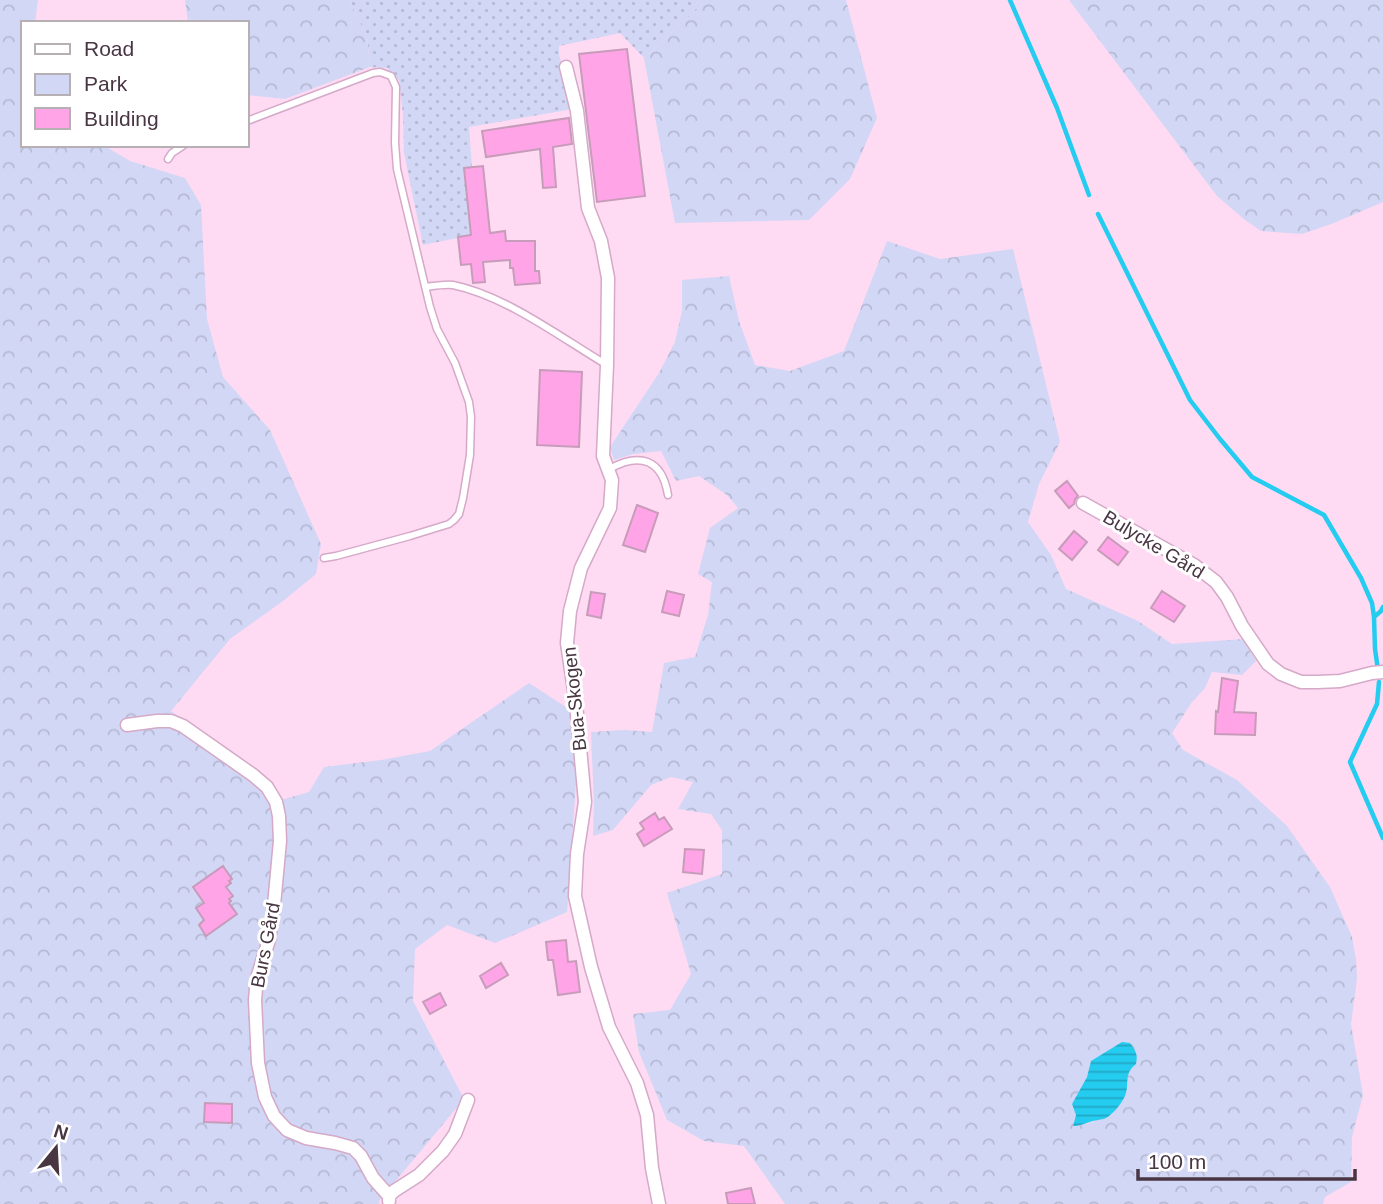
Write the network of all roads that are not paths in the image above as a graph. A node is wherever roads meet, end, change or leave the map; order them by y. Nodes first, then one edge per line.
1 (566, 67) dead end
2 (248, 121) edge
3 (181, 147) edge
4 (168, 159) dead end
5 (426, 287) junction
6 (607, 365) junction
7 (608, 469) junction
8 (667, 495) dead end
9 (1083, 503) dead end
10 (324, 558) dead end
11 (1383, 672) edge
12 (127, 725) dead end
13 (468, 1100) dead end
14 (389, 1200) edge
15 (659, 1204) edge

1 - 6 street, Bua-Skogen
2 - 5 lane
3 - 4 lane
5 - 6 lane
5 - 10 lane
6 - 7 street, Bua-Skogen
7 - 8 lane
7 - 15 street, Bua-Skogen
9 - 11 street, Bulycke Gård
12 - 14 street, Burs Gård
13 - 14 street, Burs Gård

